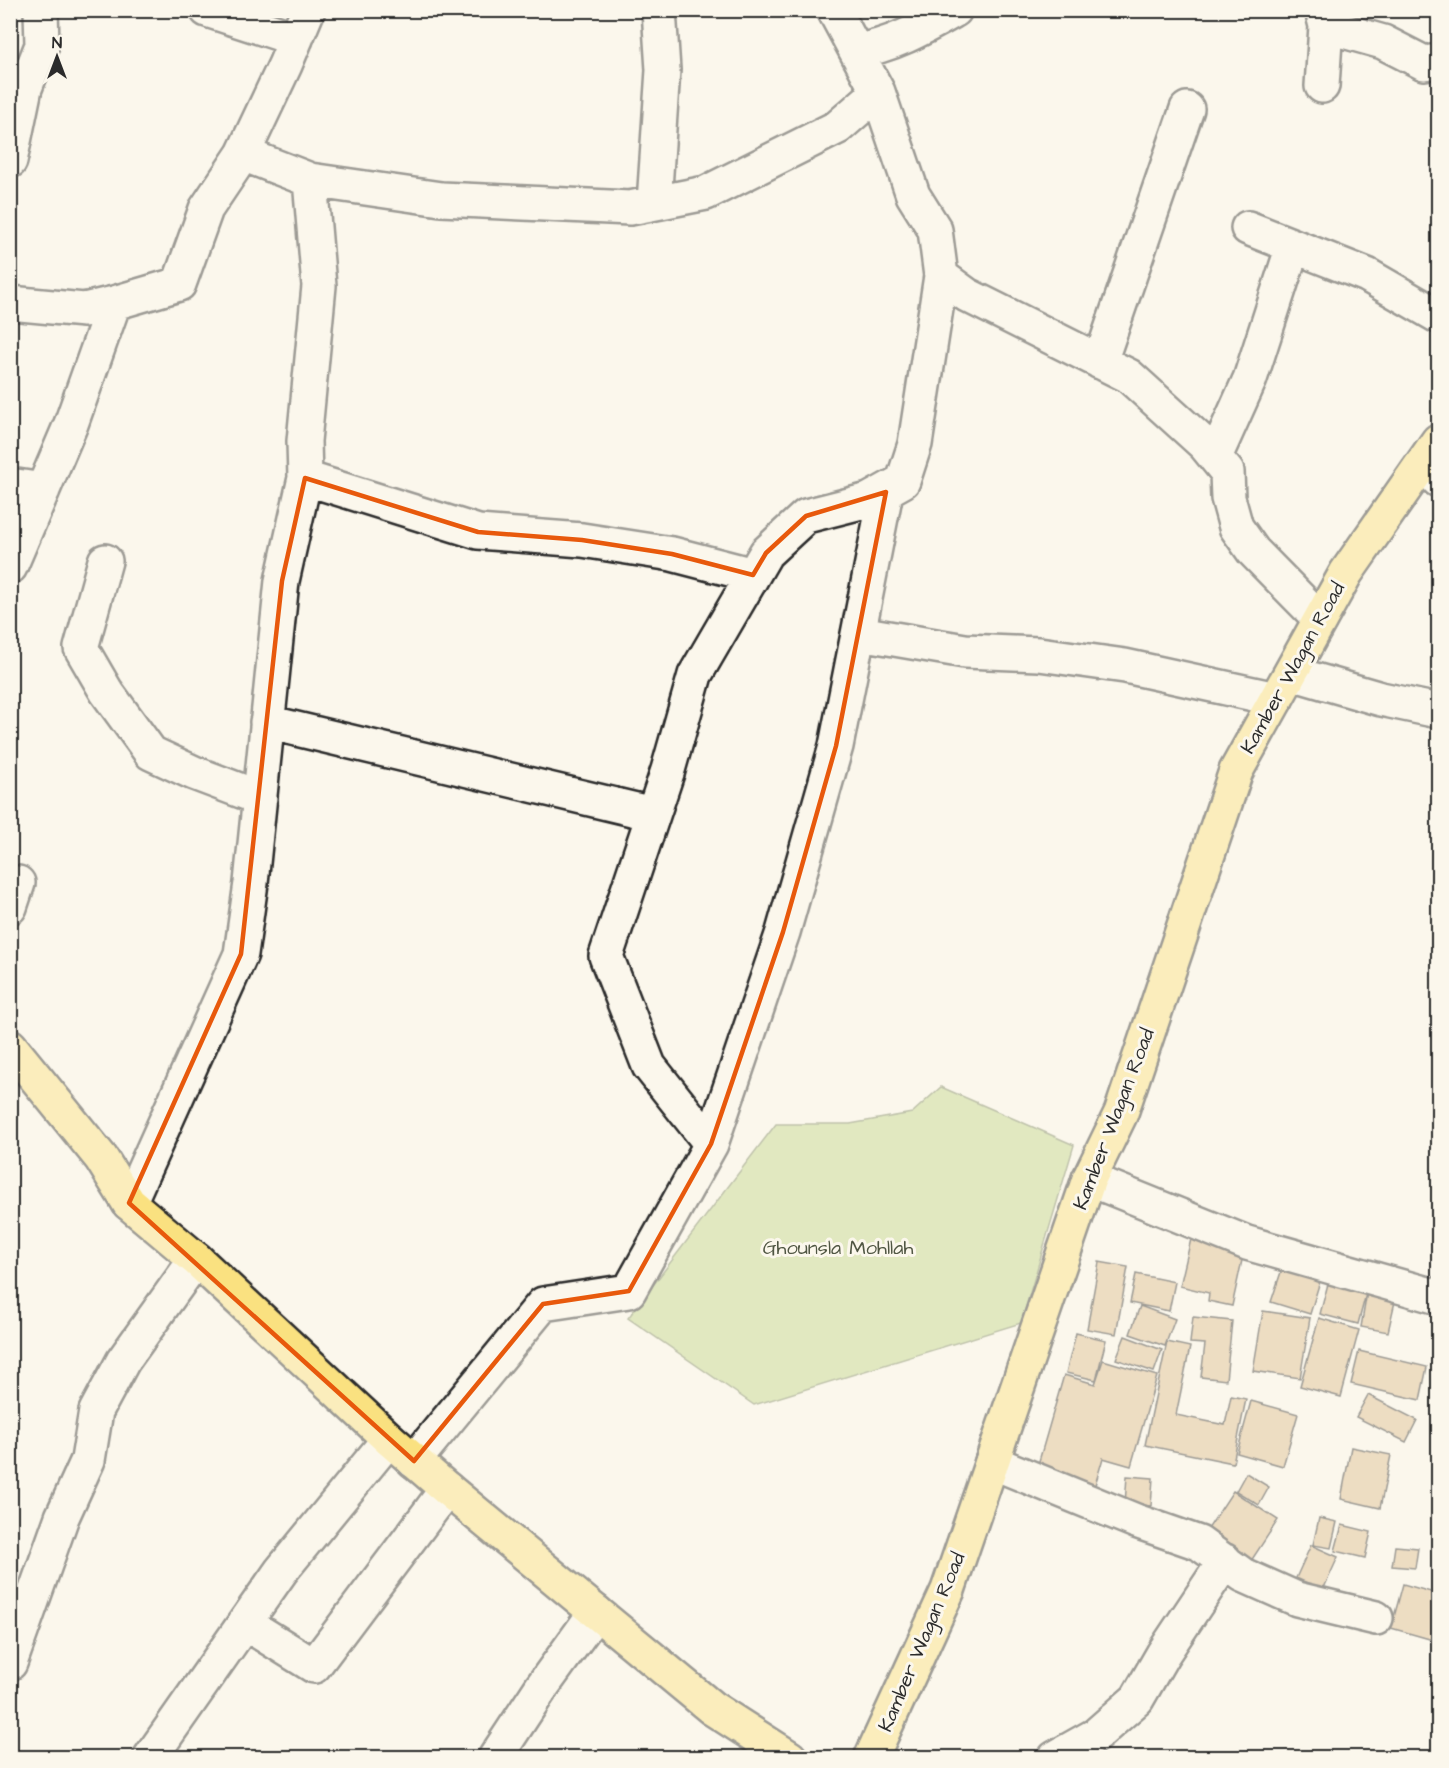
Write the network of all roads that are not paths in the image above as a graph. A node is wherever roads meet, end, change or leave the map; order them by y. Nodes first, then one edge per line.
1 (41, 10) edge
2 (659, 10) edge
3 (834, 10) edge
4 (955, 10) edge
5 (223, 13) edge
6 (1324, 18) edge
7 (302, 25) edge
8 (856, 51) junction
9 (1438, 61) edge
10 (1322, 86) dead end
11 (878, 92) junction
12 (1187, 109) dead end
13 (243, 154) junction
14 (10, 161) edge
15 (310, 180) junction
16 (654, 203) junction
17 (1248, 228) dead end
18 (1293, 246) junction
19 (941, 276) junction
20 (10, 303) edge
21 (114, 303) junction
22 (1438, 316) edge
23 (1100, 362) junction
24 (1215, 457) junction
25 (1434, 461) edge
26 (305, 478) junction
27 (10, 486) edge
28 (43, 490) junction
29 (886, 492) junction
30 (105, 561) dead end
31 (10, 567) edge
32 (753, 575) junction
33 (1319, 621) junction
34 (859, 633) junction
35 (1283, 686) junction
36 (1438, 711) edge
37 (267, 722) junction
38 (260, 798) junction
39 (653, 814) junction
40 (10, 1046) edge
41 (711, 1144) junction
42 (1089, 1179) junction
43 (129, 1203) junction
44 (196, 1259) junction
45 (1438, 1297) edge
46 (389, 1439) junction
47 (414, 1461) junction
48 (992, 1462) junction
49 (447, 1489) junction
50 (1225, 1561) junction
51 (596, 1612) junction
52 (1376, 1618) dead end
53 (245, 1623) junction
54 (10, 1663) edge
55 (150, 1758) edge
56 (495, 1758) edge
57 (790, 1758) edge
58 (871, 1758) edge
59 (1055, 1758) edge

1 - 14 street
2 - 16 street
3 - 8 street
4 - 8 street
5 - 7 street
6 - 9 street
6 - 10 street
7 - 13 street
8 - 11 street
11 - 16 street
11 - 19 street
12 - 23 street
13 - 15 street
13 - 21 street
15 - 16 street
15 - 26 street
17 - 18 street
18 - 22 street
18 - 24 street
19 - 23 street
19 - 29 street
20 - 21 street
21 - 28 street
23 - 24 street
24 - 33 street
25 - 33 main road, Kamber Wagan Road
26 - 32 street
26 - 37 street
27 - 28 street
28 - 31 street
29 - 32 street
29 - 34 street
30 - 38 street
32 - 39 street
33 - 35 main road, Kamber Wagan Road
34 - 35 street
34 - 41 street
35 - 36 street
35 - 42 main road, Kamber Wagan Road
37 - 38 street
37 - 39 street
38 - 43 street
39 - 41 street
40 - 43 main road
41 - 47 street
42 - 45 street
42 - 48 main road, Kamber Wagan Road
43 - 44 main road
44 - 46 main road
44 - 54 street
46 - 47 main road
46 - 53 street
47 - 49 main road
48 - 50 street
48 - 58 main road, Kamber Wagan Road
49 - 51 main road
49 - 53 street
50 - 52 street
50 - 59 street
51 - 56 street
51 - 57 main road
53 - 55 street

